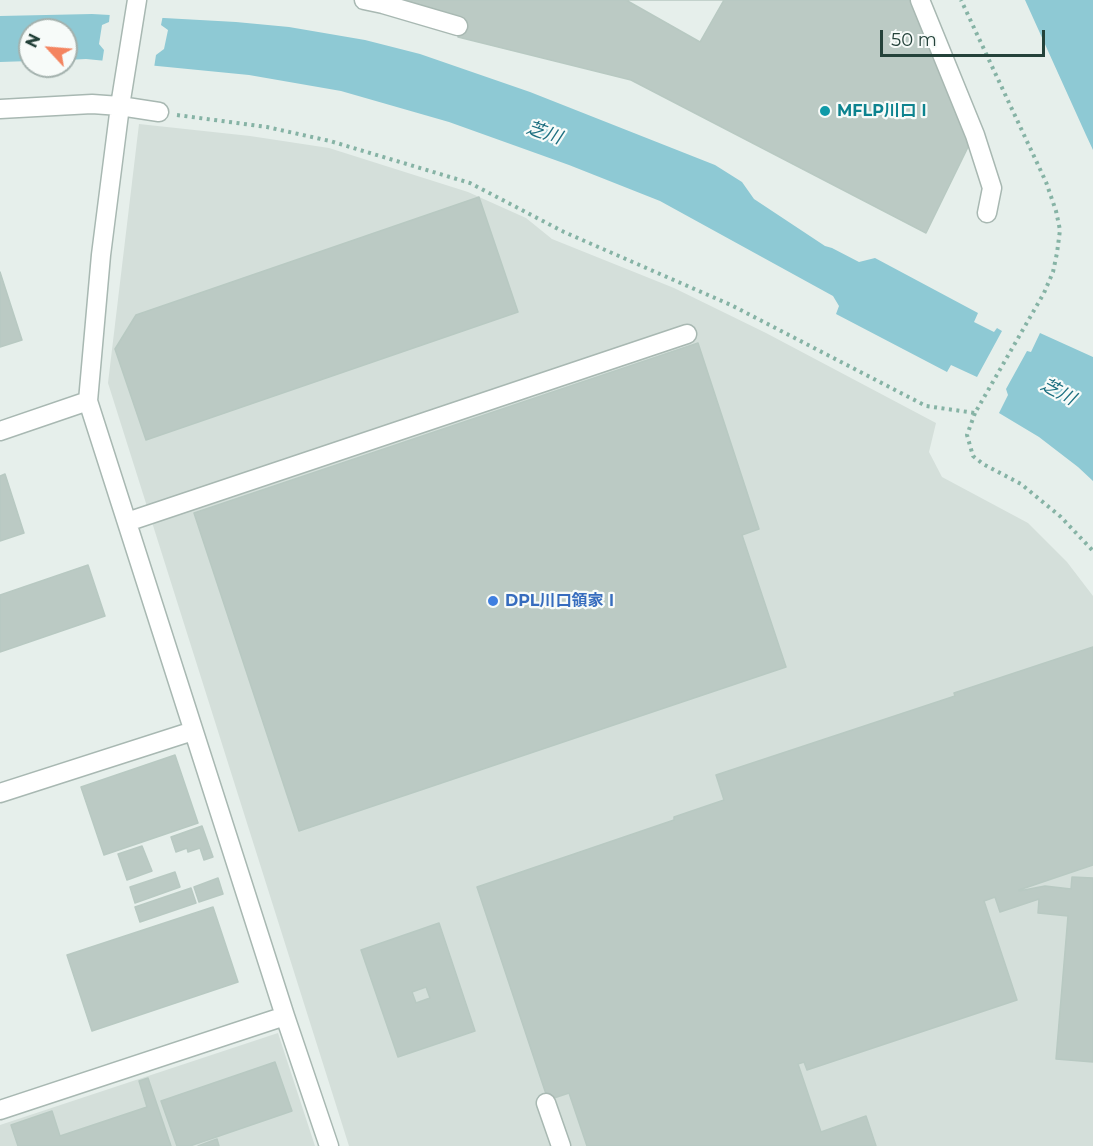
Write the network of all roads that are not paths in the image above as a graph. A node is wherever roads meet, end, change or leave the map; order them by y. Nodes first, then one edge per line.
1 (137, 0) edge
2 (364, 0) edge
3 (920, 0) edge
4 (458, 26) dead end
5 (121, 99) junction
6 (0, 109) edge
7 (159, 112) road end
8 (987, 213) dead end
9 (687, 334) dead end
10 (88, 401) junction
11 (0, 431) edge
12 (128, 522) junction
13 (193, 731) junction
14 (0, 793) edge
15 (285, 1016) junction
16 (546, 1103) dead end
17 (0, 1110) edge
18 (329, 1146) edge
19 (561, 1146) edge

1 - 5 street
2 - 4 street
3 - 8 street
5 - 6 street
5 - 7 street
5 - 10 street
9 - 12 street
10 - 11 street
10 - 12 street
12 - 13 street
13 - 14 street
13 - 15 street
15 - 17 street
15 - 18 street
16 - 19 street

